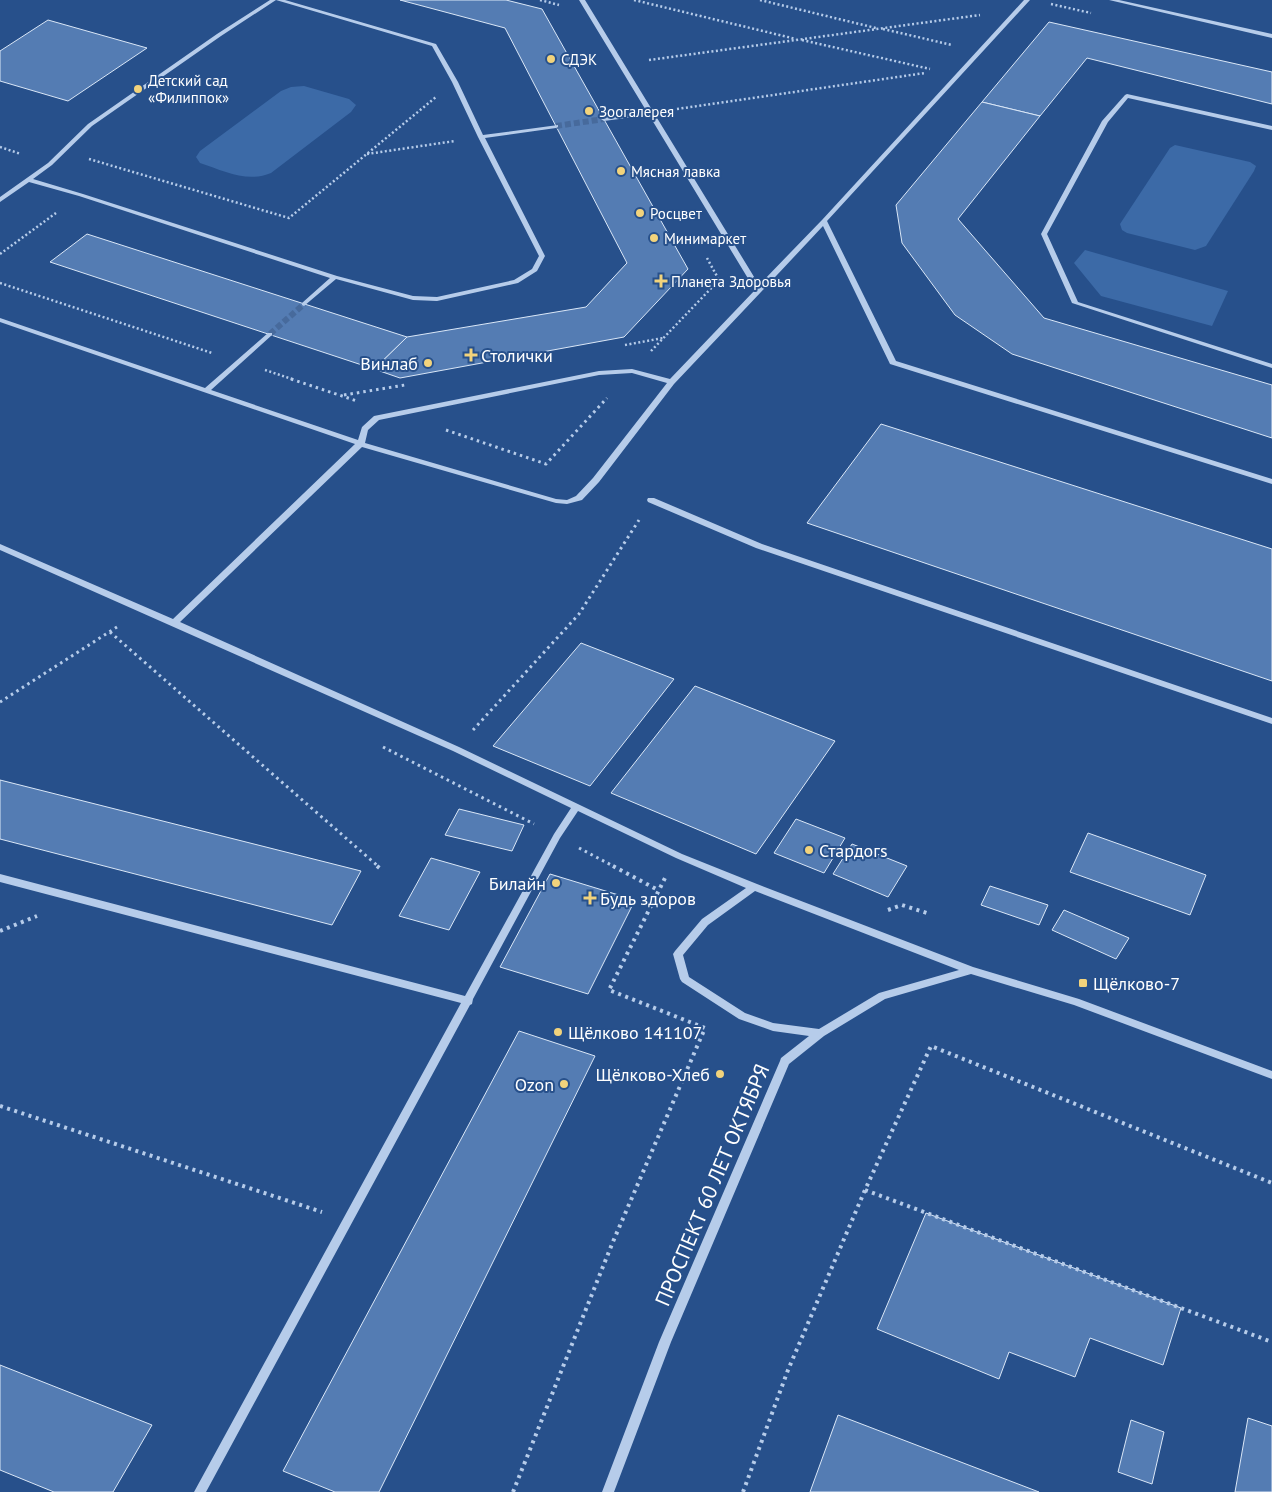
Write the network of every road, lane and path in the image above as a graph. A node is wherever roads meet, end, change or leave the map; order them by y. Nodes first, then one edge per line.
1 (274, 0) edge
2 (279, 0) edge
3 (582, 0) edge
4 (634, 0) edge
5 (760, 0) edge
6 (1027, 0) edge
7 (1112, 0) edge
8 (981, 15) dead end
9 (879, 29) junction
10 (1272, 36) edge
11 (799, 40) junction
12 (958, 47) dead end
13 (648, 60) dead end
14 (455, 82) junction
15 (651, 113) junction
16 (604, 119) tunnel mouth
17 (556, 126) tunnel mouth
18 (1272, 128) edge
19 (481, 137) junction
20 (64, 152) junction
21 (366, 154) junction
22 (28, 180) junction
23 (81, 195) junction
24 (0, 200) edge
25 (824, 221) junction
26 (0, 254) edge
27 (335, 277) junction
28 (759, 291) junction
29 (304, 304) tunnel mouth
30 (0, 320) edge
31 (270, 334) tunnel mouth
32 (1272, 366) edge
33 (671, 382) junction
34 (207, 390) junction
35 (361, 443) junction
36 (1272, 482) edge
37 (651, 500) joint
38 (0, 547) edge
39 (174, 623) junction
40 (120, 626) dead end
41 (110, 632) junction
42 (0, 702) edge
43 (1272, 721) edge
44 (376, 744) dead end
45 (456, 749) junction
46 (576, 807) junction
47 (557, 836) junction
48 (679, 856) junction
49 (382, 870) dead end
50 (0, 878) edge
51 (754, 887) junction
52 (658, 890) junction
53 (971, 970) junction
54 (469, 1001) junction
55 (820, 1033) junction
56 (1272, 1075) edge
57 (0, 1106) edge
58 (1272, 1183) edge
59 (865, 1190) junction
60 (348, 1220) junction
61 (1272, 1342) edge
62 (200, 1492) edge
63 (513, 1492) edge
64 (608, 1492) edge
65 (743, 1492) edge

1 - 20 street
2 - 14 street
3 - 15 street
4 - 11 path
5 - 9 path
6 - 25 street
7 - 10 street
8 - 9 path
9 - 11 path
9 - 12 path
11 - 13 path
11 - 15 path
14 - 19 street
14 - 21 path
15 - 16 street
15 - 28 street
17 - 19 street
18 - 32 street
19 - 21 path
19 - 27 street
20 - 21 path
20 - 22 street
22 - 23 street
22 - 24 street
23 - 26 path
23 - 27 street
25 - 28 street
25 - 36 street
27 - 29 street
28 - 33 street
30 - 34 street
31 - 34 street
33 - 35 street
33 - 35 street
34 - 35 street
35 - 39 street
37 - 43 street
37 - 45 path
38 - 39 street
39 - 45 street
40 - 41 path
41 - 42 path
41 - 49 path
44 - 47 path
45 - 46 street
46 - 47 street
46 - 48 street
47 - 52 path
47 - 54 street
48 - 51 street
48 - 52 path
50 - 54 street
51 - 53 street
51 - 55 street
52 - 63 path
53 - 55 street, ПРОСПЕКТ 60 ЛЕТ ОКТЯБРЯ
53 - 56 street
54 - 60 street
55 - 64 street, ПРОСПЕКТ 60 ЛЕТ ОКТЯБРЯ
57 - 60 path
58 - 59 path
59 - 61 path
59 - 65 path
60 - 62 street

